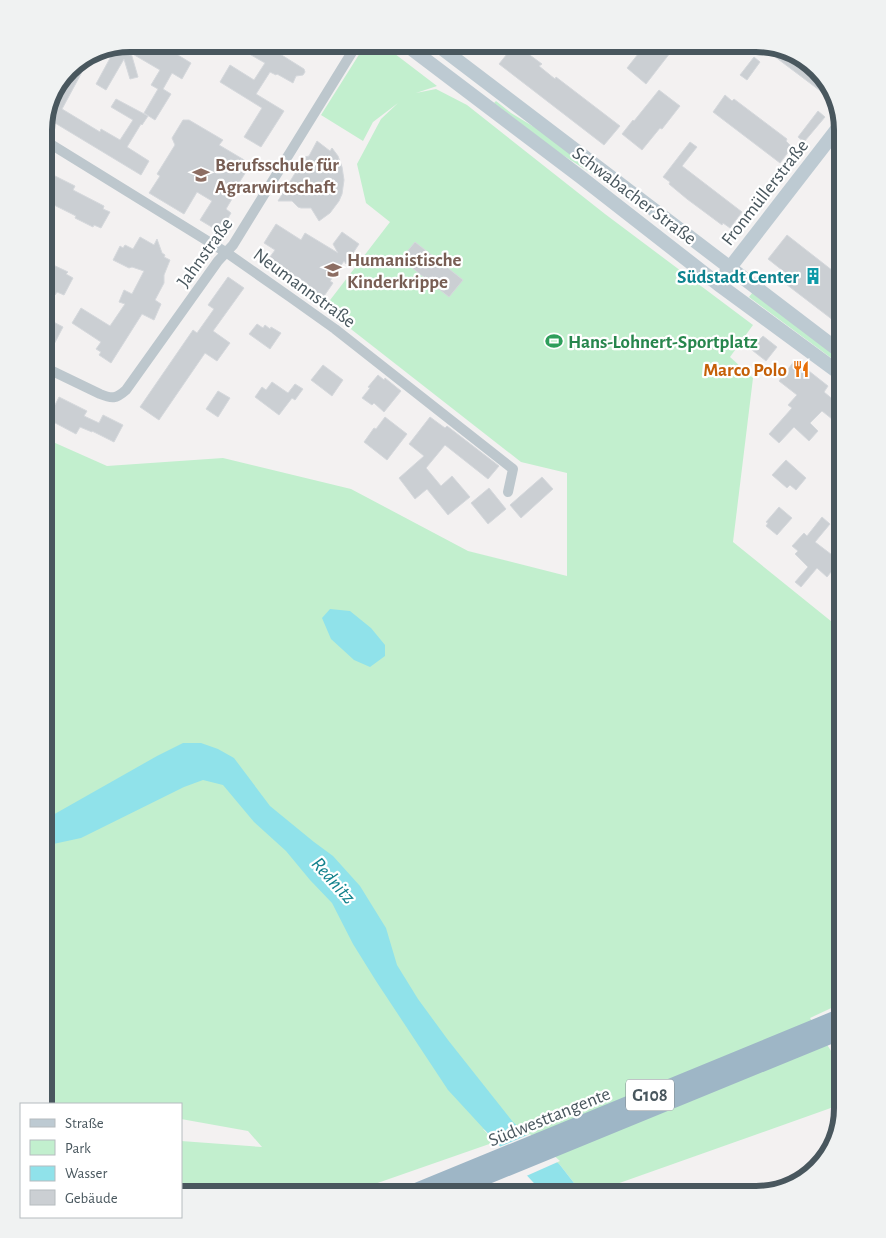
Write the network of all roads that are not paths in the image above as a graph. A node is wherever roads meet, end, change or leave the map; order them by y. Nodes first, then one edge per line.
1 (351, 52) edge
2 (416, 52) edge
3 (447, 53) edge
4 (834, 133) edge
5 (53, 146) edge
6 (227, 253) junction
7 (730, 268) junction
8 (718, 284) junction
9 (834, 347) edge
10 (834, 369) edge
11 (53, 371) edge
12 (508, 492) dead end
13 (834, 1022) edge
14 (834, 1031) edge
15 (821, 1032) junction
16 (487, 1169) junction
17 (436, 1185) edge
18 (459, 1186) edge

1 - 6 street, Jahnstraße
2 - 8 main road, Schwabacher Straße
3 - 7 main road, Schwabacher Straße
4 - 7 main road, Fronmüllerstraße
5 - 6 street, Neumannstraße
6 - 11 street, Jahnstraße
6 - 12 street, Neumannstraße
7 - 8 main road, Fronmüllerstraße
7 - 9 main road, Schwabacher Straße
8 - 10 main road, Schwabacher Straße
13 - 15 highway, Südwesttangente / G108
14 - 15 highway, Südwesttangente / G108
15 - 16 highway, Südwesttangente / G108
16 - 17 highway, Südwesttangente / G108
16 - 18 highway, Südwesttangente / G108

